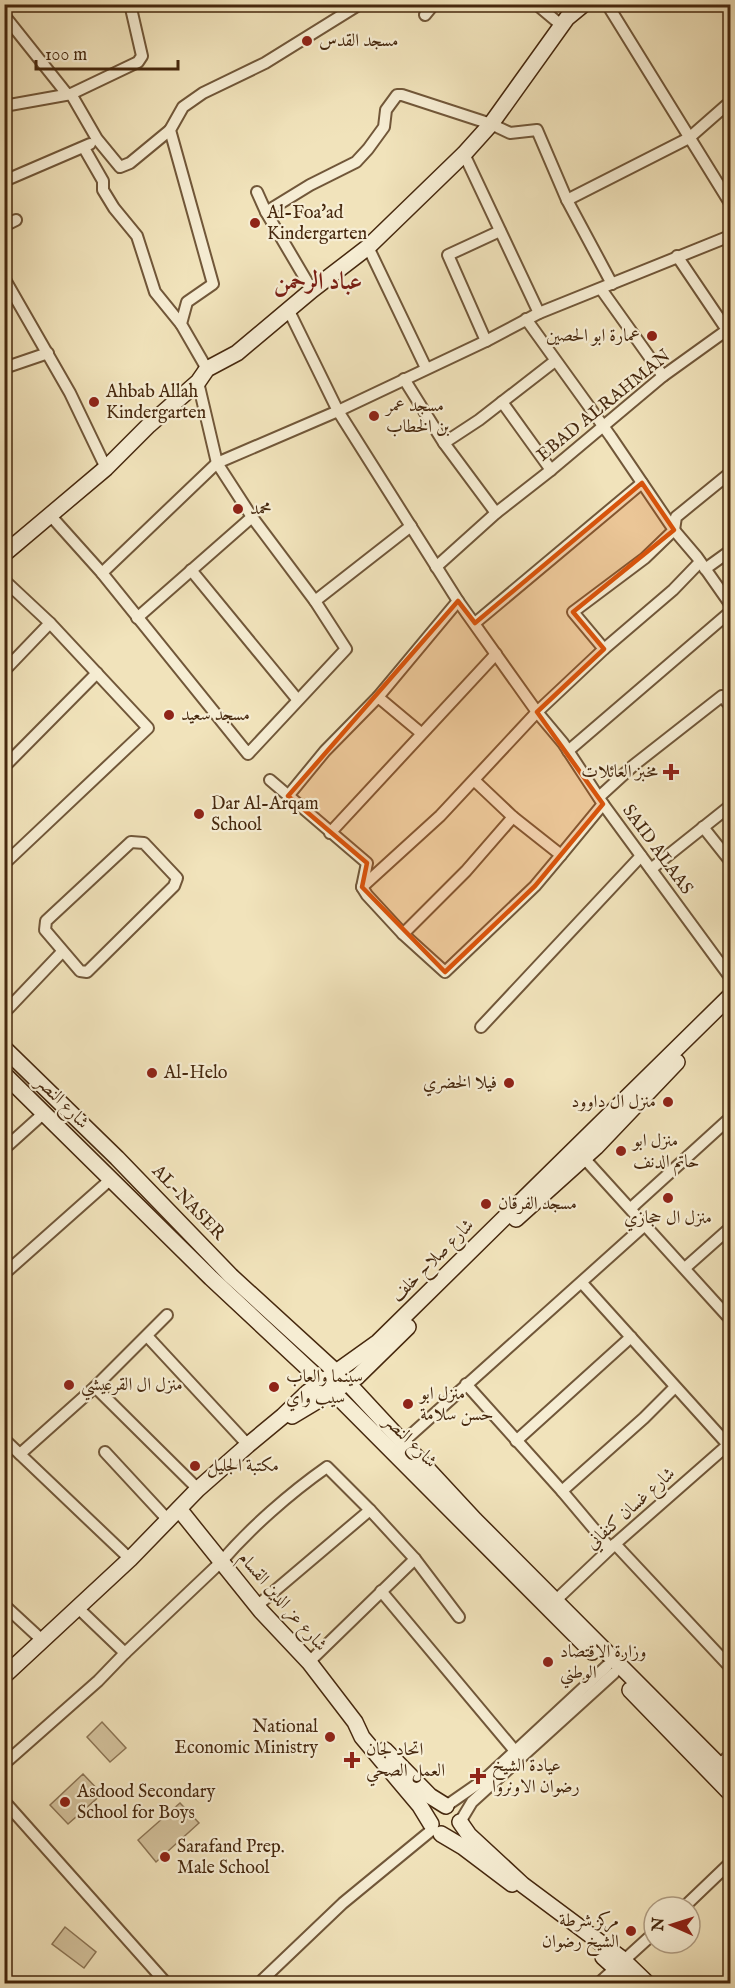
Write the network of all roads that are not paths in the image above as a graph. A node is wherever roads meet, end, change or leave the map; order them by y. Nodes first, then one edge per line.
1 (130, 4) edge
2 (434, 4) edge
3 (536, 4) edge
4 (584, 4) edge
5 (607, 4) edge
6 (357, 5) edge
7 (4, 15) edge
8 (425, 15) dead end
9 (561, 25) junction
10 (69, 94) junction
11 (730, 102) edge
12 (4, 106) edge
13 (490, 124) junction
14 (171, 130) junction
15 (689, 138) junction
16 (97, 140) junction
17 (84, 148) junction
18 (464, 154) junction
19 (4, 181) edge
20 (257, 192) dead end
21 (729, 198) edge
22 (567, 200) junction
23 (266, 212) junction
24 (16, 220) dead end
25 (4, 226) edge
26 (500, 231) junction
27 (730, 236) edge
28 (368, 247) junction
29 (677, 256) junction
30 (4, 278) edge
31 (606, 286) junction
32 (312, 290) junction
33 (9, 295) edge
34 (288, 309) junction
35 (539, 313) junction
36 (526, 319) junction
37 (181, 324) junction
38 (729, 333) edge
39 (486, 341) junction
40 (48, 353) junction
41 (555, 360) junction
42 (4, 368) edge
43 (426, 368) junction
44 (203, 376) junction
45 (663, 376) junction
46 (404, 379) junction
47 (502, 402) junction
48 (338, 411) junction
49 (603, 427) junction
50 (444, 443) junction
51 (217, 463) junction
52 (106, 468) junction
53 (551, 471) junction
54 (730, 473) edge
55 (642, 483) junction
56 (496, 513) junction
57 (50, 515) junction
58 (252, 517) junction
59 (411, 526) junction
60 (674, 530) junction
61 (730, 551) edge
62 (4, 554) edge
63 (703, 566) junction
64 (436, 567) junction
65 (191, 570) junction
66 (102, 573) junction
67 (4, 580) edge
68 (315, 601) junction
69 (458, 601) junction
70 (730, 604) edge
71 (730, 612) edge
72 (137, 618) junction
73 (50, 623) junction
74 (475, 623) junction
75 (604, 649) junction
76 (496, 654) junction
77 (4, 671) edge
78 (97, 673) junction
79 (378, 697) junction
80 (297, 699) junction
81 (730, 706) edge
82 (537, 712) junction
83 (421, 734) junction
84 (568, 751) junction
85 (4, 767) edge
86 (270, 780) dead end
87 (474, 781) junction
88 (288, 796) junction
89 (601, 800) junction
90 (730, 806) edge
91 (513, 817) junction
92 (703, 828) junction
93 (330, 833) junction
94 (561, 855) junction
95 (641, 856) junction
96 (730, 861) edge
97 (4, 864) edge
98 (651, 869) junction
99 (362, 887) junction
100 (403, 934) junction
101 (62, 952) junction
102 (730, 977) edge
103 (730, 996) edge
104 (730, 1008) edge
105 (4, 1013) edge
106 (481, 1027) dead end
107 (4, 1048) edge
108 (4, 1074) edge
109 (44, 1113) junction
110 (730, 1118) edge
111 (4, 1149) edge
112 (584, 1158) junction
113 (111, 1179) junction
114 (631, 1208) junction
115 (646, 1224) junction
116 (730, 1228) edge
117 (685, 1268) junction
118 (4, 1274) edge
119 (582, 1283) junction
120 (167, 1315) dead end
121 (730, 1319) edge
122 (147, 1336) junction
123 (631, 1337) junction
124 (335, 1371) junction
125 (347, 1382) junction
126 (466, 1384) junction
127 (327, 1386) junction
128 (95, 1387) junction
129 (675, 1387) junction
130 (4, 1439) edge
131 (516, 1441) junction
132 (403, 1442) junction
133 (248, 1445) junction
134 (730, 1445) edge
135 (105, 1452) dead end
136 (20, 1454) junction
137 (198, 1490) junction
138 (562, 1491) junction
139 (370, 1510) junction
140 (173, 1514) junction
141 (613, 1546) junction
142 (130, 1559) junction
143 (415, 1559) junction
144 (221, 1562) junction
145 (381, 1592) junction
146 (556, 1600) junction
147 (4, 1605) edge
148 (258, 1605) junction
149 (78, 1608) junction
150 (459, 1617) dead end
151 (44, 1641) junction
152 (125, 1653) junction
153 (309, 1662) junction
154 (730, 1667) edge
155 (611, 1670) junction
156 (4, 1676) edge
157 (355, 1722) junction
158 (515, 1751) junction
159 (4, 1764) edge
160 (727, 1765) edge
161 (730, 1793) edge
162 (4, 1801) edge
163 (446, 1806) junction
164 (460, 1822) junction
165 (435, 1829) junction
166 (730, 1863) edge
167 (697, 1895) edge
168 (642, 1943) edge
169 (619, 1963) junction
170 (167, 1983) edge
171 (258, 1983) edge
172 (598, 1983) edge
173 (633, 1983) edge
174 (648, 1983) edge

1 - 10 street
2 - 8 street
3 - 9 street
4 - 9 main road
5 - 15 street
6 - 14 street
7 - 10 street
9 - 13 main road
10 - 12 street
10 - 16 street
11 - 15 street
13 - 18 main road
13 - 22 street
13 - 23 street
14 - 16 street
14 - 37 street
15 - 21 street
15 - 22 street
16 - 17 street
17 - 19 street
17 - 37 street
18 - 26 street
18 - 28 main road
20 - 23 street
22 - 31 street
23 - 32 street
24 - 25 street
26 - 35 street
26 - 39 street
27 - 29 street
28 - 32 main road
28 - 43 street
29 - 31 street
29 - 38 street, EBAD ALRAHMAN
30 - 33 street
31 - 35 street
31 - 45 street
32 - 34 main road
33 - 40 street
34 - 44 main road
34 - 48 street, SAID ALAAS
35 - 36 street
36 - 39 street
36 - 41 street
37 - 44 street
38 - 45 street, EBAD ALRAHMAN
39 - 43 street
40 - 42 street
40 - 52 street
41 - 47 street
41 - 49 street
43 - 46 street
44 - 51 street
44 - 52 main road
45 - 49 street, EBAD ALRAHMAN
46 - 48 street
46 - 50 street
47 - 50 street
47 - 53 street
48 - 51 street
48 - 59 street, SAID ALAAS
49 - 53 street, EBAD ALRAHMAN
49 - 55 street
50 - 56 street
51 - 58 street
51 - 66 street
52 - 57 main road
53 - 56 street, EBAD ALRAHMAN
54 - 60 street
55 - 60 street
55 - 74 street
56 - 64 street, EBAD ALRAHMAN
57 - 62 main road
57 - 66 street
58 - 65 street
58 - 68 street
59 - 64 street, SAID ALAAS
59 - 68 street
60 - 63 street
60 - 75 street
61 - 63 street
63 - 70 street
63 - 75 street
64 - 69 street, SAID ALAAS
65 - 72 street
65 - 80 street
66 - 72 street
67 - 73 street
68 - 80 street
69 - 74 street, SAID ALAAS
69 - 79 street
71 - 84 street
72 - 80 street
73 - 77 street
73 - 78 street
74 - 76 street, SAID ALAAS
75 - 82 street
76 - 82 street, SAID ALAAS
76 - 83 street
78 - 85 street
78 - 97 street
79 - 83 street
79 - 88 street
81 - 89 street
82 - 84 street, SAID ALAAS
82 - 87 street
83 - 93 street
84 - 89 street, SAID ALAAS
86 - 88 street
87 - 91 street
87 - 99 street
88 - 93 street
89 - 94 street
89 - 95 street, SAID ALAAS
90 - 92 street
91 - 94 street
91 - 100 street
92 - 96 street
92 - 98 street
93 - 99 street
94 - 100 street
95 - 98 street, SAID ALAAS
95 - 106 street
98 - 102 street, SAID ALAAS
99 - 100 street
101 - 101 street
101 - 105 street
103 - 124 main road, شارع صلاح خلف
104 - 112 main road, شارع صلاح خلف
107 - 124 main road, AL-NASER
108 - 109 main road, شارع النصر
109 - 111 street
109 - 113 main road, شارع النصر
110 - 114 street
112 - 114 street
112 - 125 main road, شارع صلاح خلف
113 - 118 street
113 - 127 main road, شارع النصر
114 - 115 street
115 - 117 street
115 - 119 street
116 - 117 street
117 - 121 street
119 - 123 street
119 - 126 street
120 - 122 street
122 - 128 street
122 - 133 street
123 - 129 street
123 - 131 street
124 - 125 main road, AL-NASER
124 - 127 main road, شارع صلاح خلف
125 - 127 main road, شارع صلاح خلف
125 - 132 main road, شارع النصر
126 - 131 street
126 - 132 street
127 - 133 main road, شارع صلاح خلف
127 - 155 main road, شارع النصر
128 - 136 street
128 - 137 street
129 - 134 street
129 - 138 street
130 - 136 street
131 - 138 street
132 - 146 main road, شارع النصر
133 - 137 main road, شارع صلاح خلف
134 - 141 street, شارع غسان كنفاني
135 - 140 street
136 - 142 street
137 - 140 main road, شارع صلاح خلف
138 - 141 street
139 - 143 street
139 - 144 street
139 - 148 street
140 - 142 main road, شارع صلاح خلف
140 - 144 main road, شارع عز الدين القسام
141 - 146 street, شارع غسان كنفاني
141 - 154 street
142 - 149 main road, شارع صلاح خلف
143 - 145 street
143 - 150 street
144 - 148 main road, شارع عز الدين القسام
144 - 152 street
145 - 153 street
145 - 158 street
146 - 160 main road, شارع النصر
147 - 151 street
148 - 153 main road, شارع عز الدين القسام
149 - 151 main road, شارع صلاح خلف
149 - 152 street
151 - 156 main road, شارع صلاح خلف
152 - 159 street
153 - 157 main road, شارع عز الدين القسام
155 - 158 street
155 - 161 main road, شارع النصر
155 - 164 street
157 - 163 main road, شارع عز الدين القسام
157 - 165 main road, شارع عز الدين القسام
158 - 163 street
162 - 170 street
163 - 164 main road
163 - 165 main road
164 - 165 main road
164 - 169 main road, شارع عز الدين القسام
165 - 169 main road, شارع عز الدين القسام
165 - 171 street
166 - 167 street
168 - 169 street
169 - 172 street
169 - 173 main road, شارع عز الدين القسام
169 - 174 main road, شارع عز الدين القسام

